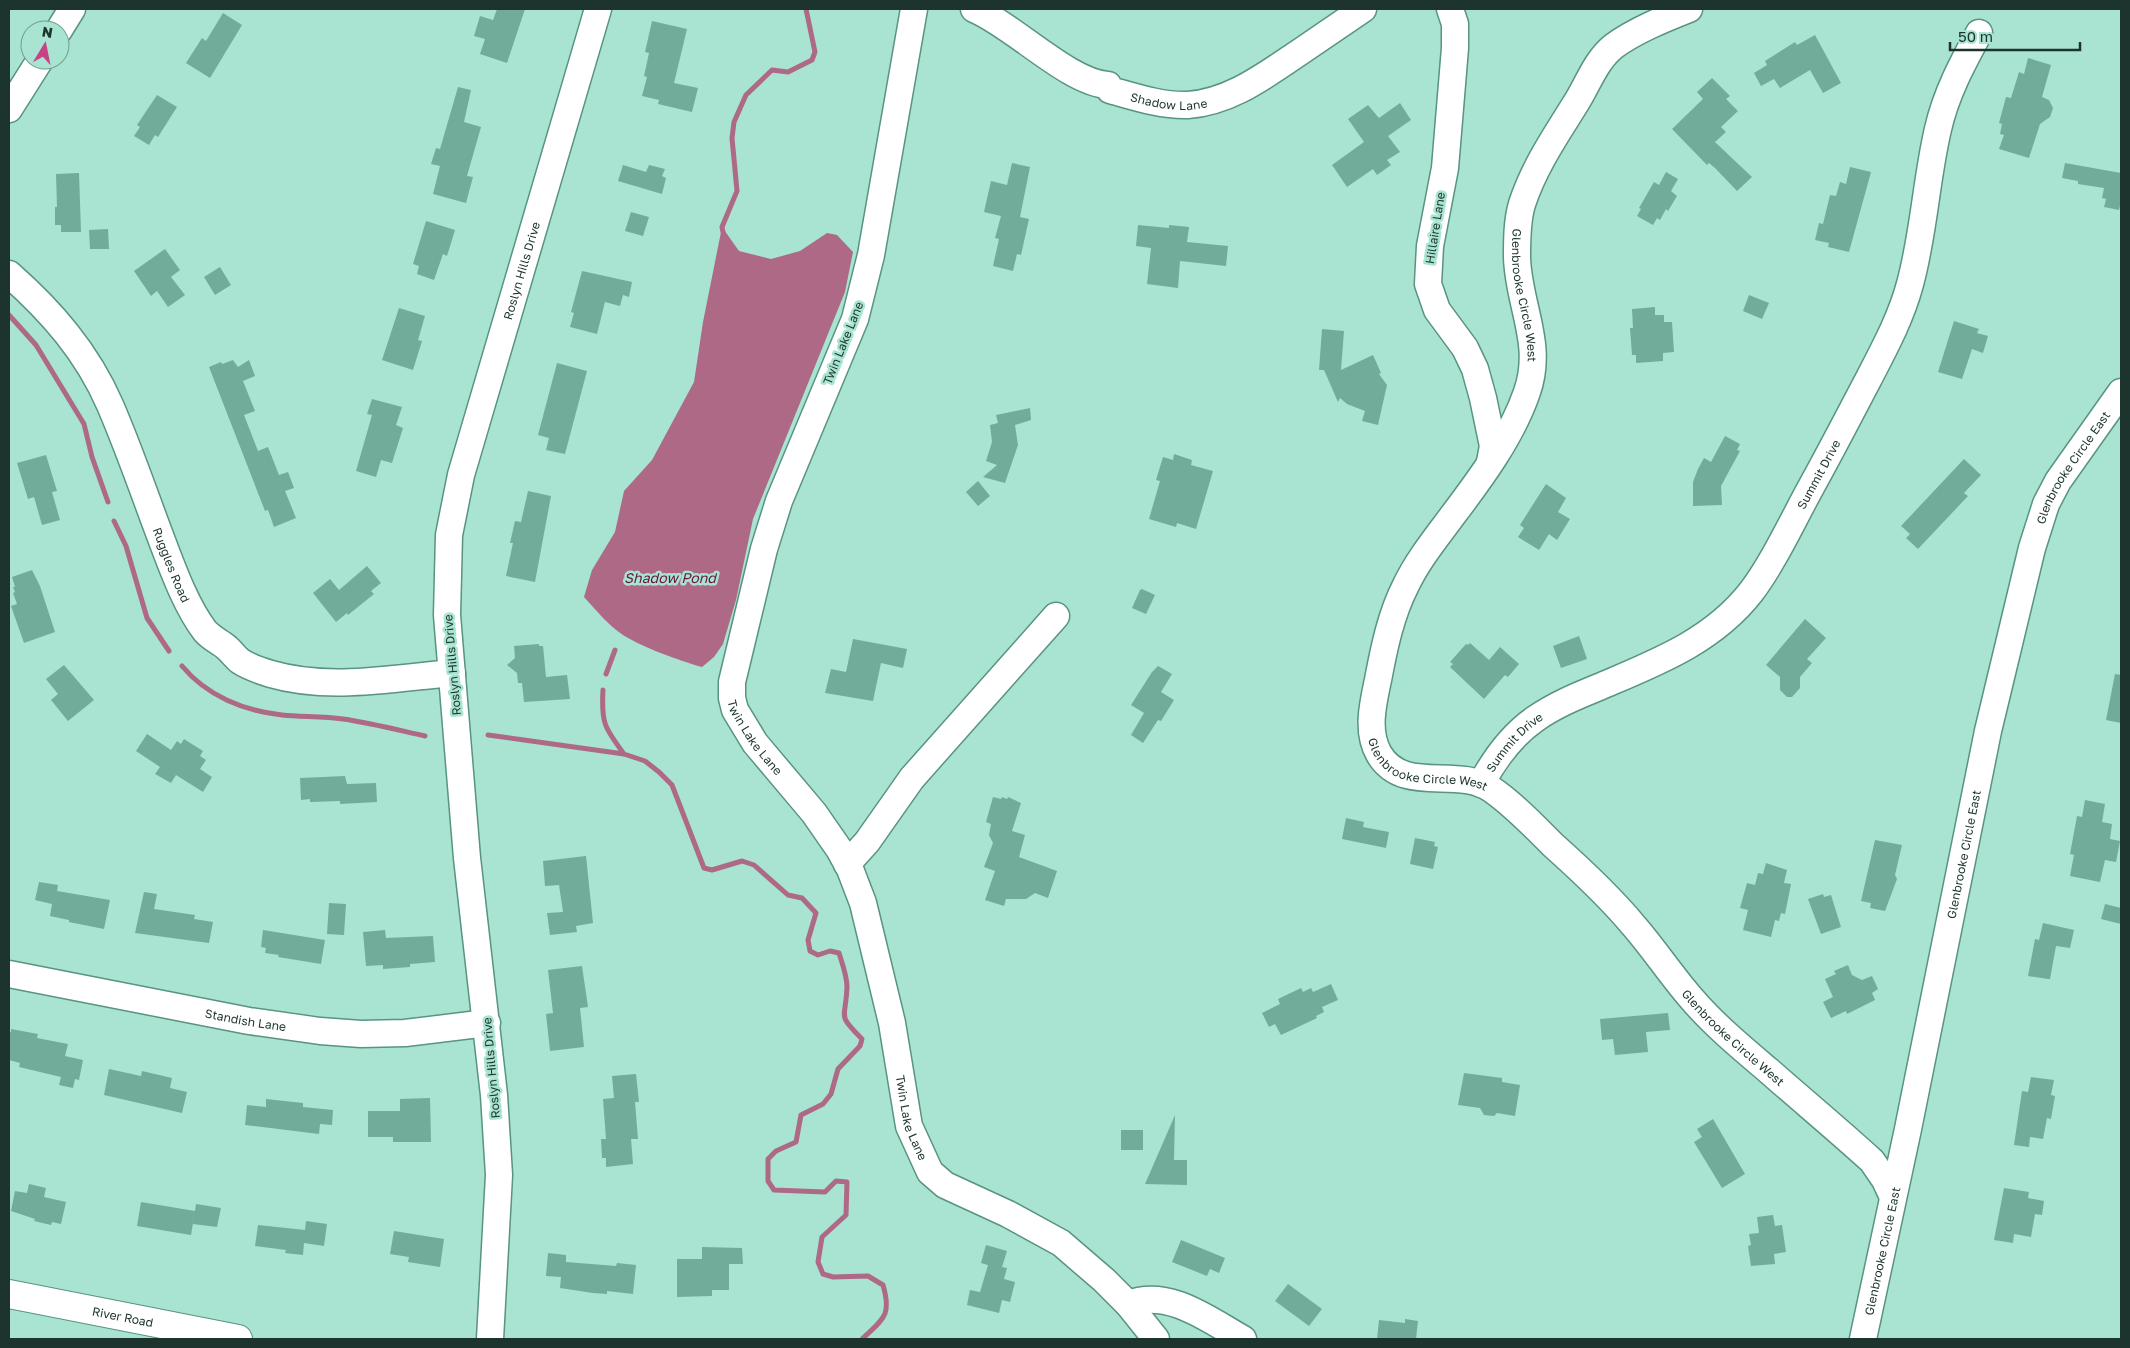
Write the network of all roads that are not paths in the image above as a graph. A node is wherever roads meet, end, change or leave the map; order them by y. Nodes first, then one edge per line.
1 (72, 9) edge
2 (598, 9) edge
3 (914, 9) edge
4 (974, 9) edge
5 (1363, 9) edge
6 (1450, 9) edge
7 (1689, 9) edge
8 (65, 20) edge
9 (1979, 33) dead end
10 (34, 70) edge
11 (9, 109) edge
12 (9, 274) edge
13 (2121, 392) edge
14 (1490, 463) junction
15 (1056, 616) dead end
16 (452, 673) junction
17 (1481, 784) junction
18 (847, 864) junction
19 (9, 974) edge
20 (487, 1023) junction
21 (1892, 1195) junction
22 (9, 1294) edge
23 (1128, 1304) junction
24 (238, 1339) edge
25 (490, 1339) edge
26 (1156, 1339) edge
27 (1243, 1339) edge
28 (1862, 1339) edge

1 - 8 street
2 - 16 street, Roslyn Hills Drive
3 - 18 street, Twin Lake Lane
4 - 5 street, Shadow Lane
6 - 14 street, Hillaire Lane
7 - 14 street, Glenbrooke Circle West
9 - 17 street, Summit Drive
10 - 11 street
12 - 16 street, Ruggles Road
13 - 21 street, Glenbrooke Circle East
14 - 17 street, Glenbrooke Circle West
15 - 18 street
16 - 20 street, Roslyn Hills Drive
17 - 21 street, Glenbrooke Circle West
18 - 23 street, Twin Lake Lane
19 - 20 street, Standish Lane
20 - 25 street, Roslyn Hills Drive
21 - 28 street, Glenbrooke Circle East
22 - 24 main road, River Road
23 - 26 street, Twin Lake Lane
23 - 27 street

